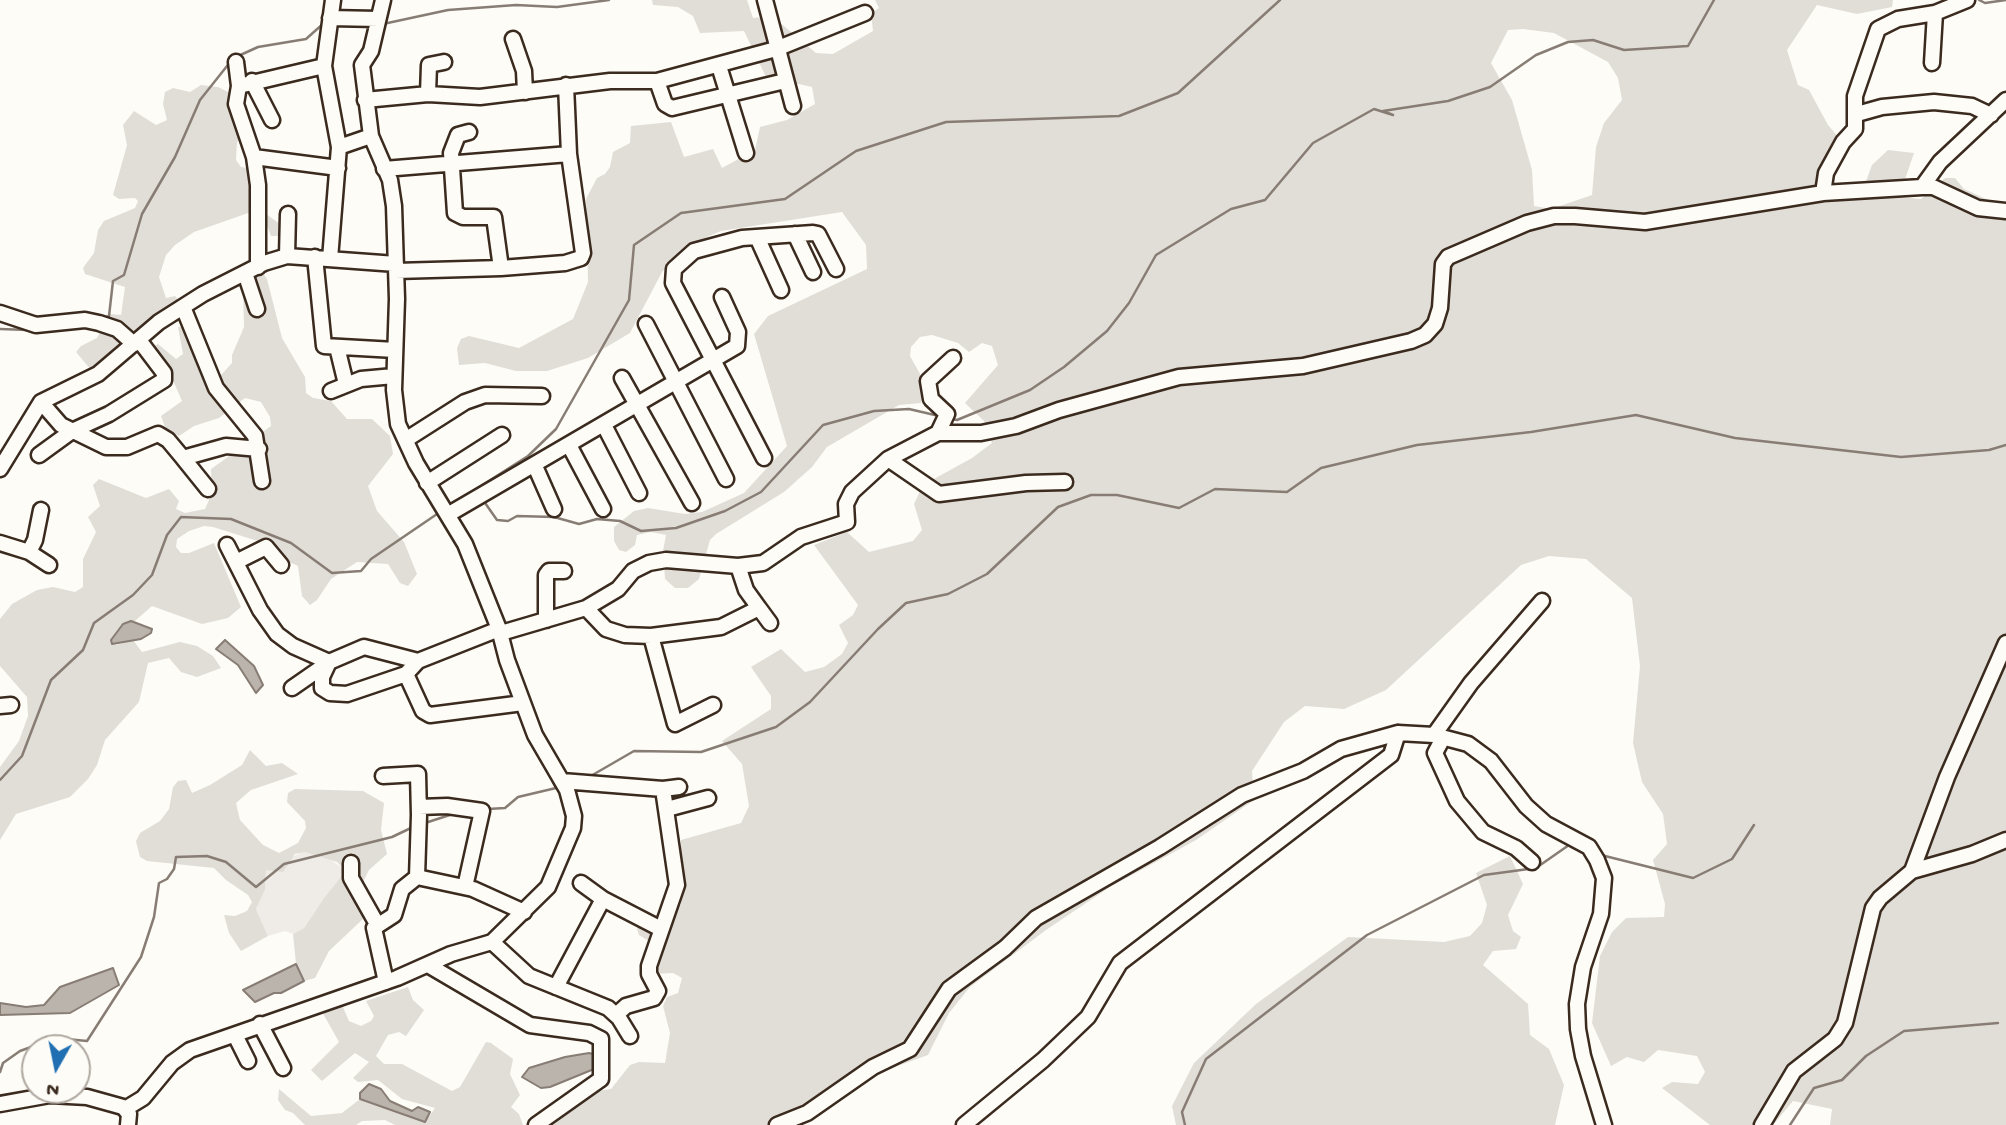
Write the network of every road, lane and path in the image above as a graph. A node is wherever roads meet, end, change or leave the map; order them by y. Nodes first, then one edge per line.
1 (333, 0) edge
2 (383, 0) edge
3 (765, 0) edge
4 (1967, 0) edge
5 (865, 13) dead end
6 (1935, 13) junction
7 (329, 22) junction
8 (377, 23) junction
9 (513, 39) dead end
10 (776, 49) junction
11 (236, 62) dead end
12 (444, 62) dead end
13 (1932, 63) dead end
14 (324, 66) junction
15 (719, 66) junction
16 (657, 81) junction
17 (785, 81) junction
18 (246, 83) junction
19 (566, 85) junction
20 (525, 92) junction
21 (428, 94) junction
22 (728, 95) junction
23 (365, 100) junction
24 (2006, 100) edge
25 (793, 106) dead end
26 (1857, 114) junction
27 (1991, 115) junction
28 (272, 120) dead end
29 (469, 132) dead end
30 (371, 136) junction
31 (339, 146) junction
32 (746, 153) dead end
33 (569, 154) junction
34 (254, 156) junction
35 (450, 163) junction
36 (338, 168) junction
37 (384, 169) junction
38 (1922, 187) junction
39 (1823, 193) junction
40 (2006, 211) edge
41 (288, 214) dead end
42 (795, 234) junction
43 (757, 237) junction
44 (287, 256) junction
45 (323, 258) junction
46 (396, 267) junction
47 (500, 268) junction
48 (836, 269) dead end
49 (251, 270) junction
50 (813, 272) dead end
51 (781, 290) dead end
52 (722, 298) dead end
53 (183, 307) junction
54 (257, 309) dead end
55 (0, 313) edge
56 (646, 324) dead end
57 (137, 342) junction
58 (337, 347) junction
59 (395, 350) junction
60 (953, 358) dead end
61 (712, 361) junction
62 (394, 376) junction
63 (622, 378) dead end
64 (677, 382) junction
65 (345, 384) junction
66 (331, 391) dead end
67 (542, 396) dead end
68 (41, 402) junction
69 (637, 405) junction
70 (943, 423) junction
71 (604, 425) junction
72 (72, 431) junction
73 (502, 435) dead end
74 (407, 439) junction
75 (569, 444) junction
76 (258, 449) junction
77 (39, 456) dead end
78 (183, 458) junction
79 (764, 458) dead end
80 (888, 459) junction
81 (534, 467) junction
82 (0, 468) edge
83 (726, 479) dead end
84 (262, 481) dead end
85 (1065, 482) dead end
86 (427, 483) junction
87 (208, 489) dead end
88 (639, 493) dead end
89 (692, 503) dead end
90 (554, 509) dead end
91 (603, 509) dead end
92 (41, 510) dead end
93 (446, 510) junction
94 (0, 543) edge
95 (227, 545) dead end
96 (29, 552) junction
97 (236, 562) junction
98 (49, 565) dead end
99 (281, 565) dead end
100 (738, 566) junction
101 (564, 571) dead end
102 (1542, 601) dead end
103 (586, 608) junction
104 (759, 608) junction
105 (546, 621) junction
106 (770, 623) dead end
107 (497, 631) junction
108 (651, 636) junction
109 (2006, 643) edge
110 (418, 661) junction
111 (329, 662) junction
112 (406, 674) junction
113 (292, 688) dead end
114 (519, 704) junction
115 (713, 705) dead end
116 (1398, 733) junction
117 (1439, 736) junction
118 (383, 776) dead end
119 (564, 785) junction
120 (679, 787) dead end
121 (663, 789) junction
122 (708, 798) dead end
123 (667, 809) junction
124 (419, 811) junction
125 (2006, 840) edge
126 (1531, 862) dead end
127 (351, 863) dead end
128 (1912, 871) junction
129 (417, 877) junction
130 (581, 883) dead end
131 (465, 887) junction
132 (603, 898) junction
133 (524, 912) junction
134 (377, 925) junction
135 (661, 929) junction
136 (492, 942) junction
137 (428, 965) junction
138 (386, 982) junction
139 (556, 987) junction
140 (616, 1015) junction
141 (260, 1024) junction
142 (235, 1035) junction
143 (630, 1036) dead end
144 (248, 1061) dead end
145 (283, 1068) dead end
146 (0, 1104) edge
147 (127, 1120) edge
148 (537, 1125) edge
149 (777, 1125) edge
150 (964, 1125) edge
151 (1604, 1125) edge
152 (1762, 1125) edge

1 - 7 street
2 - 8 street
3 - 10 street
4 - 6 street
5 - 10 street
6 - 13 street
6 - 26 street
7 - 8 street
7 - 14 street
8 - 23 street
9 - 20 street
10 - 15 street
10 - 17 street
11 - 18 street
12 - 21 street
14 - 18 street
14 - 31 street
15 - 16 street
15 - 22 street
16 - 19 street
16 - 22 street
17 - 22 street
17 - 25 street
18 - 28 street
18 - 34 street
19 - 20 street
19 - 33 street
20 - 21 street
21 - 23 street
22 - 32 street
23 - 30 street
24 - 27 street
26 - 27 street
26 - 39 street
27 - 38 street
29 - 35 street
30 - 31 street
30 - 37 street
31 - 36 street
33 - 35 street
33 - 47 street
34 - 36 street
34 - 49 street
35 - 37 street
35 - 47 street
36 - 45 street
37 - 46 street
38 - 39 street
38 - 40 street
39 - 70 street
41 - 44 street
42 - 43 street
42 - 48 street
42 - 50 street
43 - 51 street
43 - 61 street
44 - 45 street
44 - 49 street
45 - 46 street
45 - 58 street
46 - 47 street
46 - 59 street
49 - 53 street
49 - 54 street
52 - 61 street
53 - 57 street
53 - 76 street
55 - 57 street
56 - 64 street
57 - 68 street
57 - 72 street
58 - 59 street
58 - 65 street
59 - 62 street
60 - 70 street
61 - 64 street
61 - 79 street
62 - 65 street
62 - 74 street
63 - 69 street
64 - 69 street
64 - 83 street
65 - 66 street
67 - 74 street
68 - 72 street
68 - 82 street
69 - 71 street
69 - 89 street
70 - 80 street
71 - 75 street
71 - 88 street
72 - 77 street
72 - 78 street
73 - 86 street
74 - 86 street
75 - 81 street
75 - 91 street
76 - 78 street
76 - 84 street
78 - 87 street
80 - 85 street
80 - 100 street
81 - 90 street
81 - 93 street
86 - 93 street
92 - 96 street
93 - 107 street
94 - 96 street
95 - 97 street
96 - 98 street
97 - 99 street
97 - 111 street
100 - 103 street
100 - 104 street
101 - 105 street
102 - 117 street
103 - 105 street
103 - 108 street
104 - 106 street
104 - 108 street
105 - 107 street
107 - 110 street
107 - 114 street
108 - 115 street
109 - 128 street
110 - 111 street
110 - 112 street
111 - 112 street
111 - 113 street
112 - 114 street
114 - 119 street
116 - 117 street
116 - 149 street
116 - 150 street
117 - 126 street
117 - 151 street
118 - 124 street
119 - 121 street
119 - 133 street
120 - 121 street
121 - 123 street
122 - 123 street
123 - 135 street
124 - 129 street
124 - 131 street
125 - 128 street
127 - 134 street
128 - 152 street
129 - 131 street
129 - 134 street
130 - 132 street
131 - 133 street
132 - 135 street
132 - 139 street
133 - 136 street
134 - 138 street
135 - 140 street
136 - 137 street
136 - 139 street
137 - 138 street
137 - 148 street
138 - 141 street
139 - 140 street
140 - 143 street
141 - 142 street
141 - 145 street
142 - 144 street
142 - 147 street
146 - 147 street

